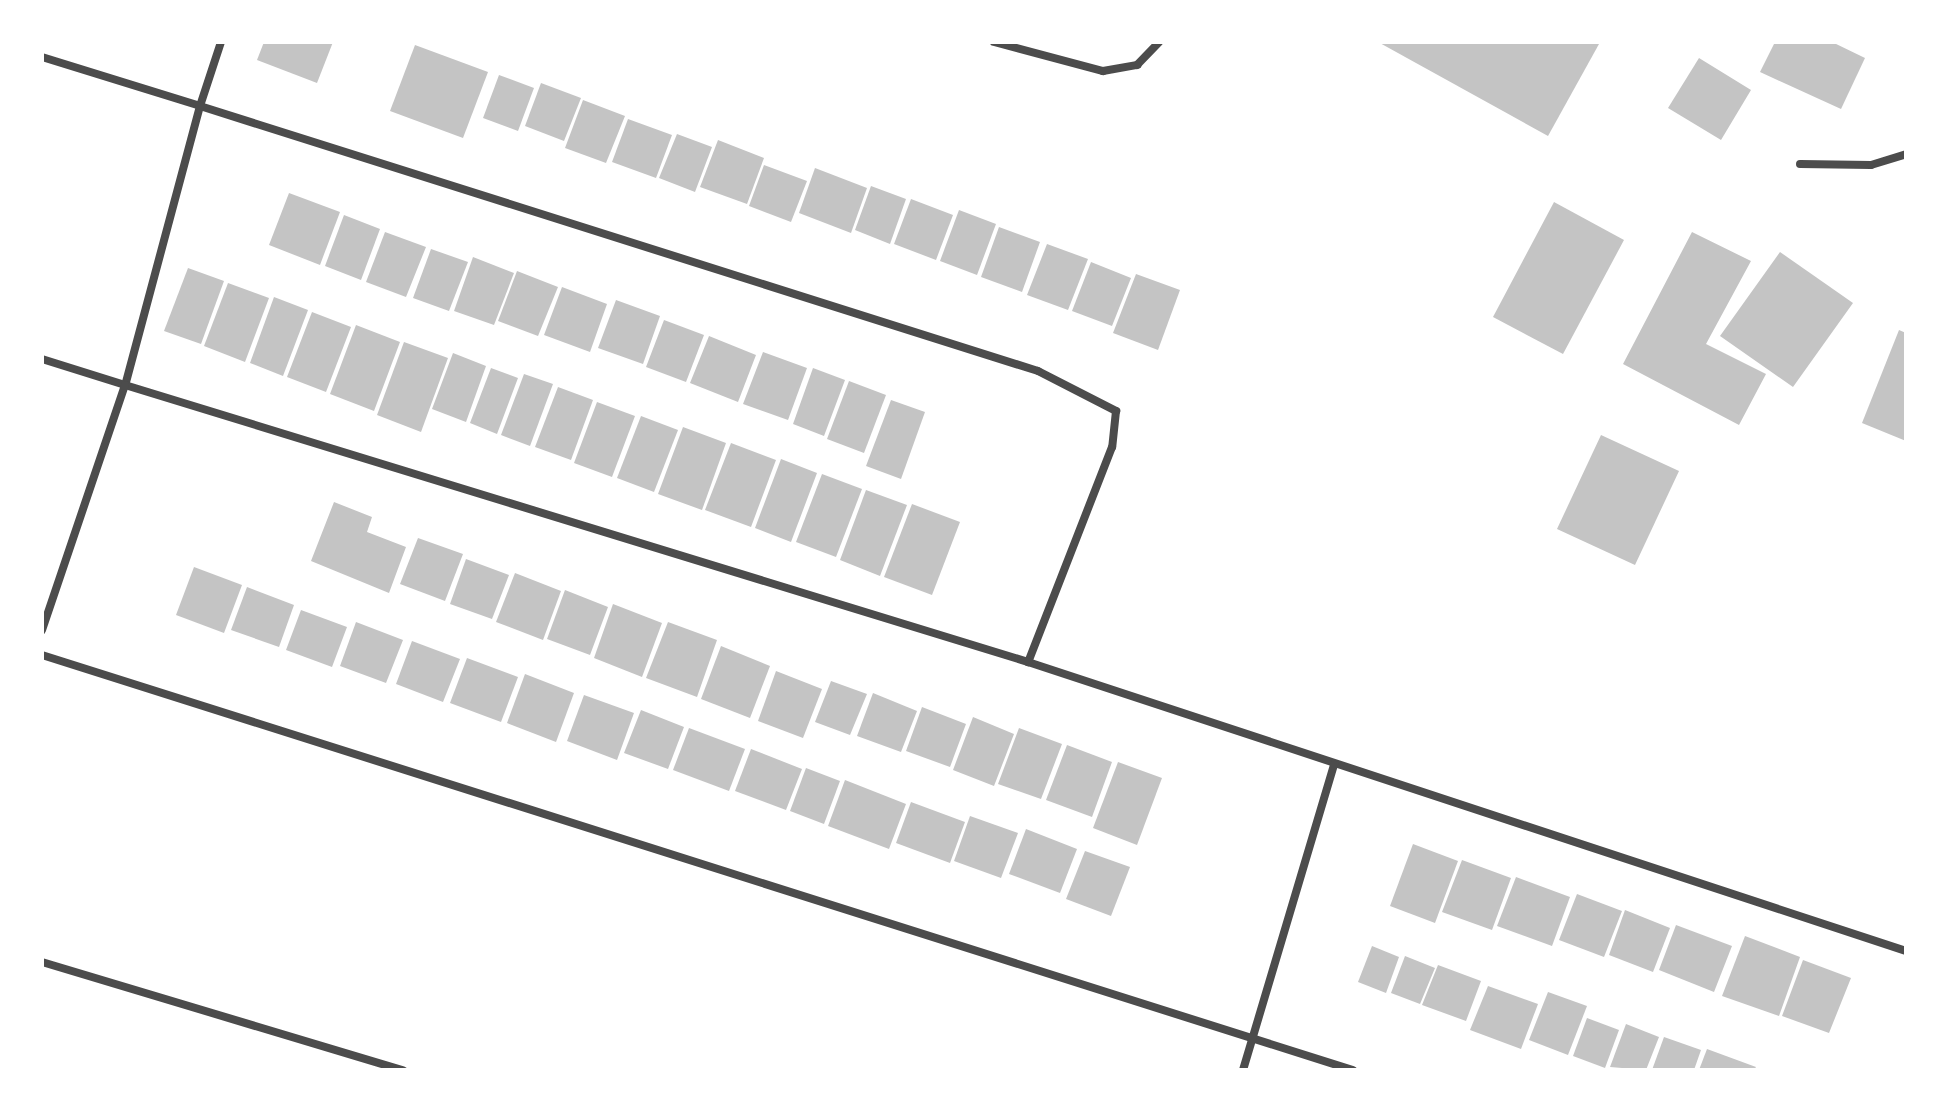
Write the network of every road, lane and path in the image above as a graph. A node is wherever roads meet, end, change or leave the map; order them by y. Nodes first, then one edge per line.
1 (221, 42) edge
2 (994, 42) edge
3 (1159, 42) edge
4 (42, 57) edge
5 (200, 106) junction
6 (1906, 154) edge
7 (1800, 164) dead end
8 (42, 359) edge
9 (125, 385) junction
10 (42, 630) edge
11 (42, 655) edge
12 (1028, 662) junction
13 (1334, 764) junction
14 (1906, 951) edge
15 (42, 962) edge
16 (1253, 1035) junction
17 (403, 1070) edge
18 (1243, 1070) edge
19 (1353, 1070) edge

1 - 5 street
2 - 3 street
4 - 5 street
5 - 9 street
5 - 12 street
6 - 7 street
8 - 9 street
9 - 10 street
9 - 12 street
11 - 16 street
12 - 13 street
13 - 14 street
13 - 16 street
15 - 17 street
16 - 18 street
16 - 19 street

